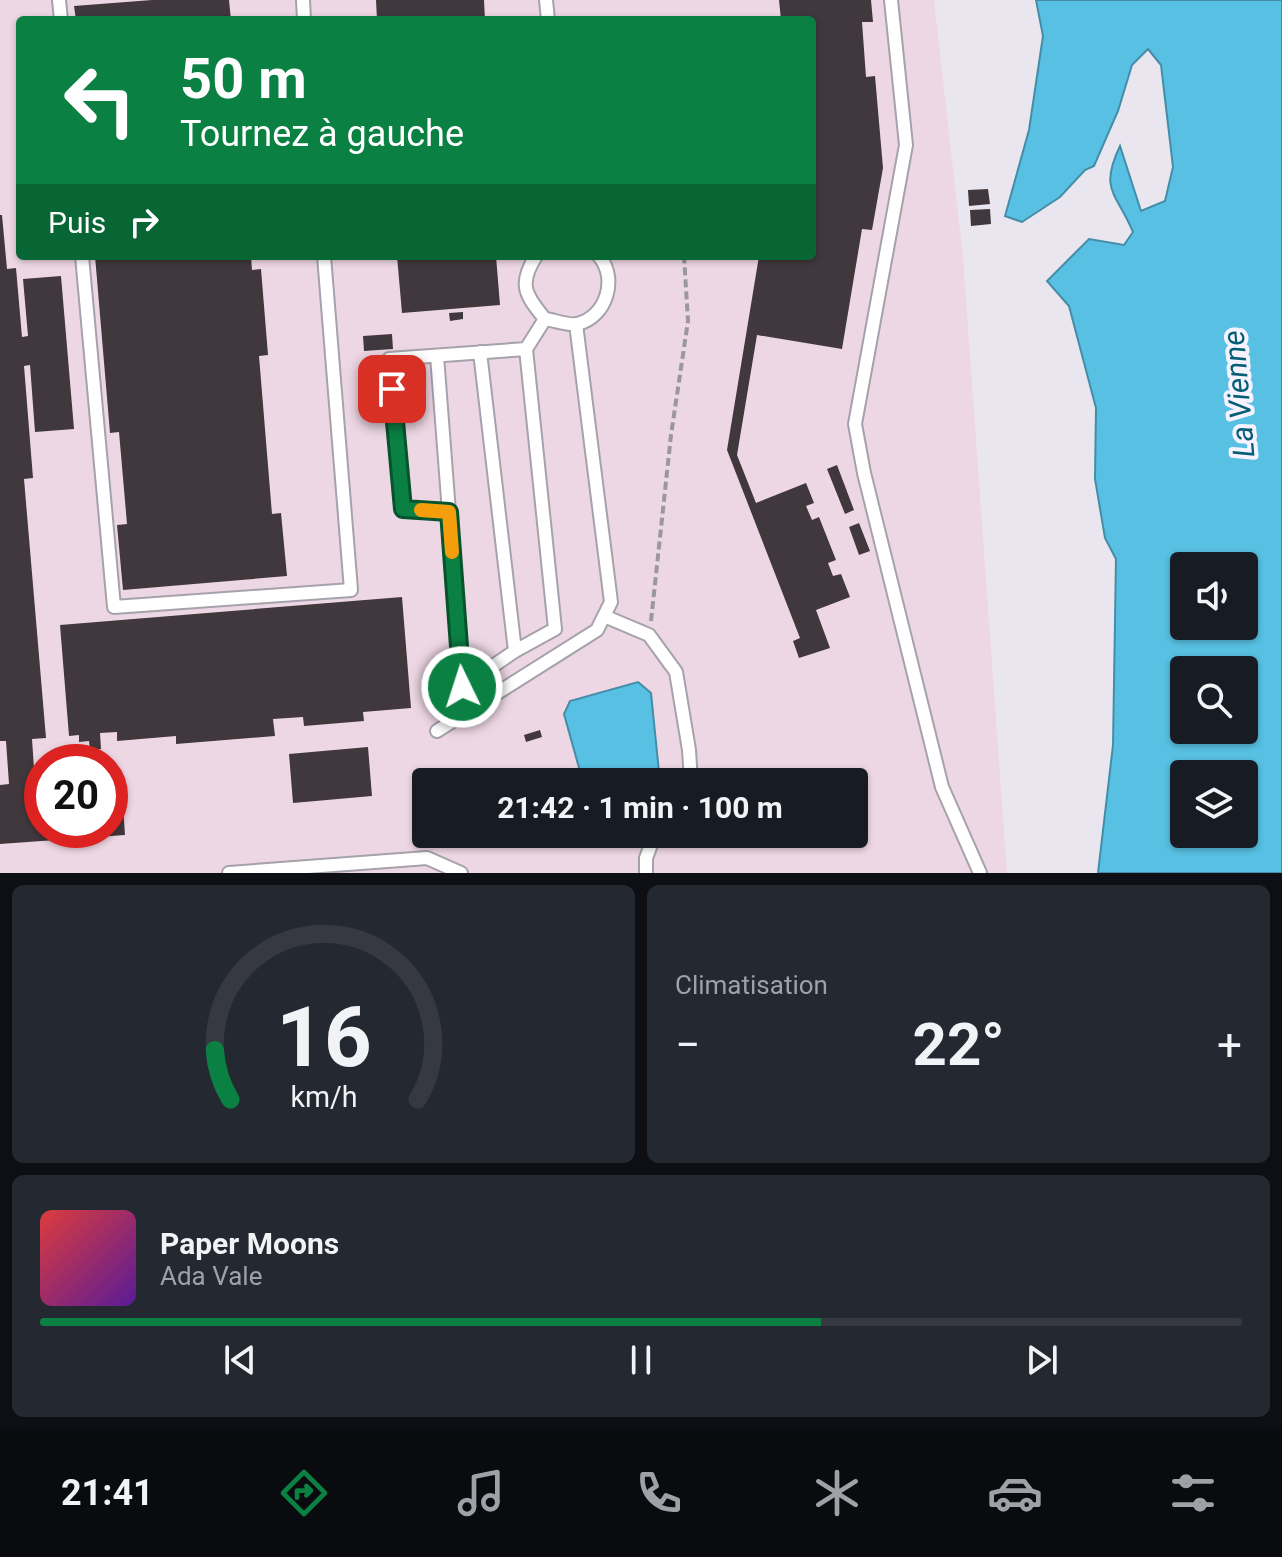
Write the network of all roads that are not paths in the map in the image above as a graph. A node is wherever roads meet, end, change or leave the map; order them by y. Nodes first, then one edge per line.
1 (891, 0) edge
2 (82, 260) edge
3 (324, 260) edge
4 (534, 260) edge
5 (602, 260) edge
6 (545, 319) junction
7 (576, 324) junction
8 (526, 349) junction
9 (480, 352) junction
10 (437, 356) junction
11 (449, 512) junction
12 (604, 616) junction
13 (515, 651) junction
14 (437, 731) dead end
15 (690, 768) edge
16 (650, 848) edge
17 (229, 873) edge
18 (461, 873) edge
19 (646, 873) edge
20 (980, 873) edge

1 - 20 lane
2 - 3 lane
4 - 6 lane
5 - 7 lane
6 - 7 lane
6 - 8 lane
7 - 12 lane
8 - 9 lane
8 - 13 lane
9 - 10 lane
9 - 13 lane
10 - 11 lane
10 - 11 lane
11 - 13 lane
12 - 14 lane
12 - 15 lane
16 - 19 lane
17 - 18 lane

